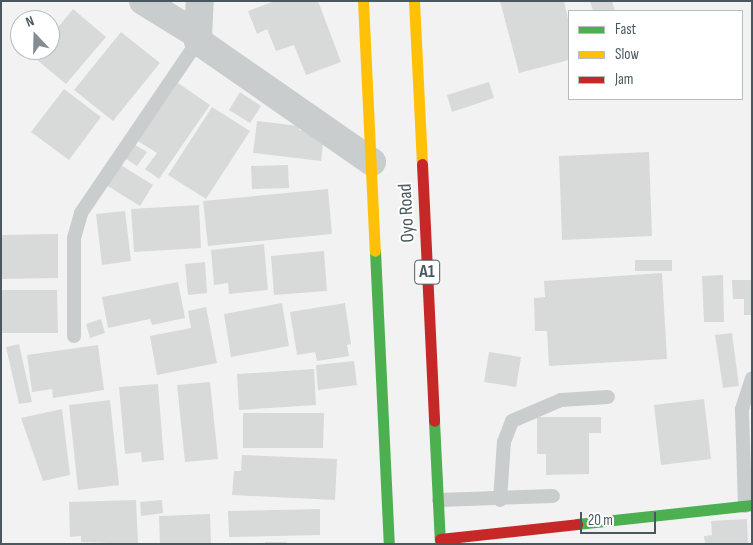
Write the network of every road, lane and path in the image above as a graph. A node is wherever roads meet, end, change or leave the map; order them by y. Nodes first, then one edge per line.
1 (143, 1) edge
2 (200, 1) edge
3 (362, 1) edge
4 (414, 1) edge
5 (198, 38) junction
6 (372, 162) junction
7 (74, 336) dead end
8 (752, 379) edge
9 (608, 397) dead end
10 (554, 496) dead end
11 (439, 500) junction
12 (500, 500) junction
13 (748, 506) edge
14 (440, 541) edge
15 (388, 544) edge

1 - 5 street
2 - 5 street
3 - 6 main road, Oyo Road
4 - 11 main road, Oyo Road / A1
5 - 6 street
5 - 7 lane
6 - 15 main road, Oyo Road
8 - 13 lane
9 - 12 lane
10 - 12 lane
11 - 12 lane
11 - 14 main road, Oyo Road / A1
13 - 14 main road

